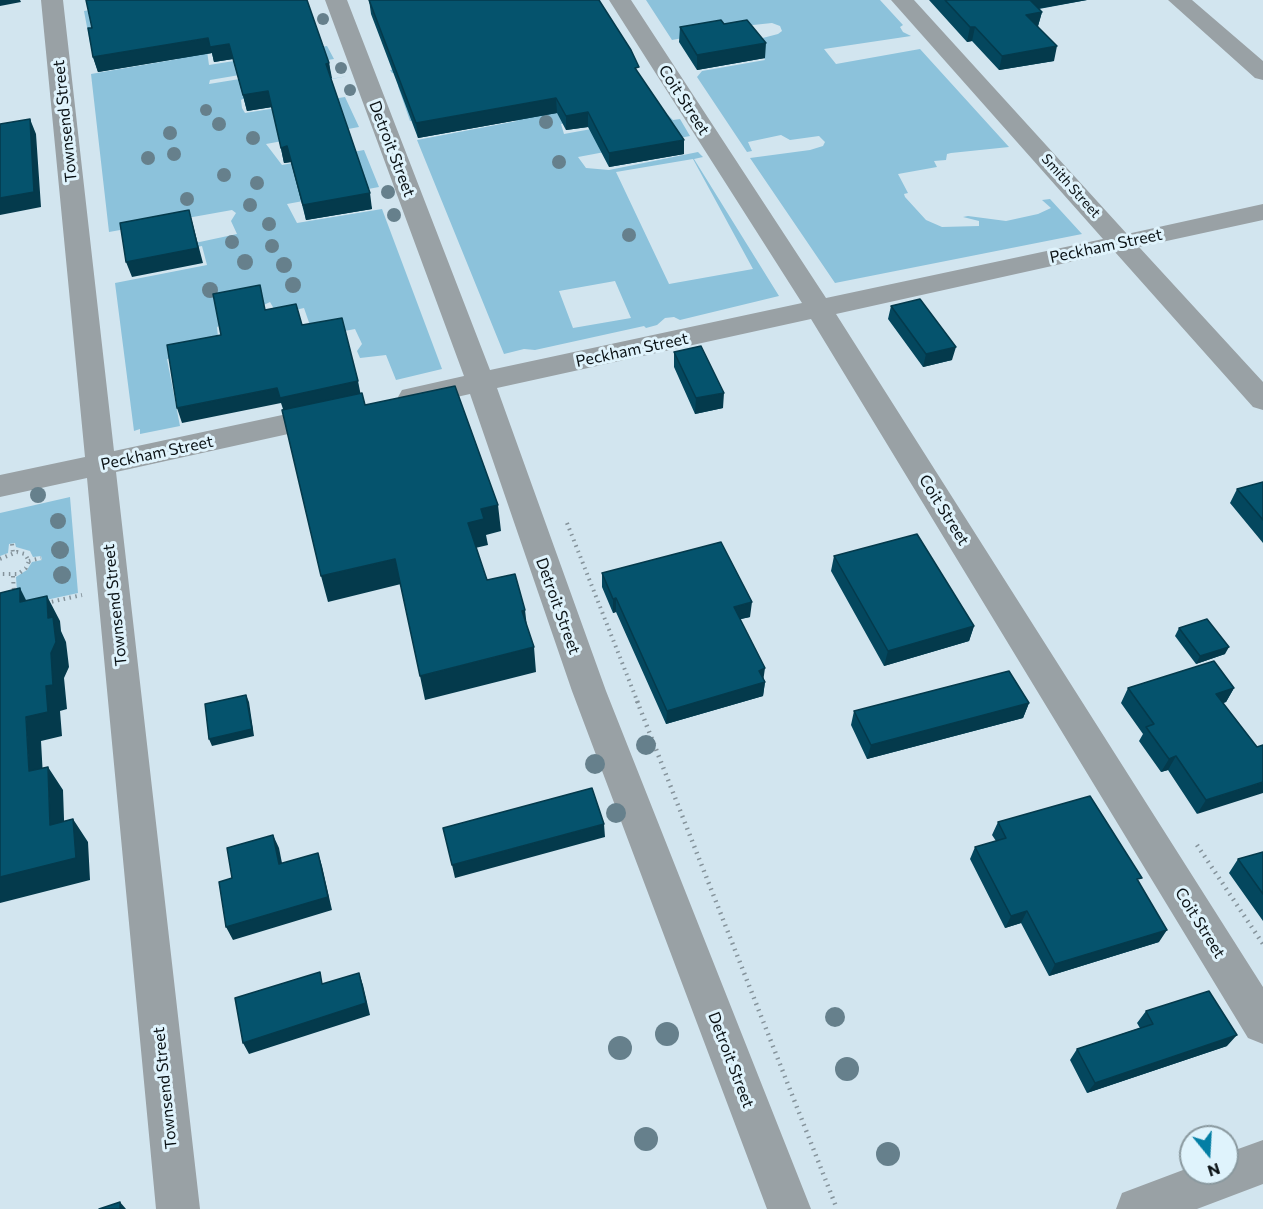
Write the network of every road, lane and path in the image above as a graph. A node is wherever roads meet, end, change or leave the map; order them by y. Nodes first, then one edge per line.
1 (52, 0) edge
2 (336, 0) edge
3 (620, 0) edge
4 (902, 0) edge
5 (1179, 0) edge
6 (1263, 73) edge
7 (1263, 212) edge
8 (1122, 243) junction
9 (819, 309) junction
10 (478, 383) junction
11 (1263, 400) edge
12 (392, 401) edge
13 (357, 409) edge
14 (100, 466) junction
15 (0, 486) edge
16 (565, 517) dead end
17 (12, 544) dead end
18 (13, 553) junction
19 (41, 558) dead end
20 (0, 560) edge
21 (29, 561) junction
22 (0, 574) edge
23 (13, 576) junction
24 (86, 594) dead end
25 (14, 599) edge
26 (35, 605) edge
27 (1263, 1024) edge
28 (1263, 1162) edge
29 (178, 1209) edge
30 (789, 1209) edge
31 (837, 1209) edge
32 (1138, 1209) edge

1 - 14 street, Townsend Street
2 - 10 street, Detroit Street
3 - 9 street, Coit Street
4 - 8 street, Smith Street
5 - 6 street
7 - 8 street, Peckham Street
8 - 9 street, Peckham Street
8 - 11 street, Smith Street
9 - 10 street, Peckham Street
9 - 27 street, Coit Street
10 - 12 street, Peckham Street
10 - 30 street, Detroit Street
13 - 14 street, Peckham Street
14 - 15 street, Peckham Street
14 - 29 street, Townsend Street
16 - 31 path
17 - 18 path
18 - 20 path
18 - 21 path
19 - 21 path
21 - 23 path
22 - 23 path
23 - 25 path
24 - 26 path
28 - 32 street

